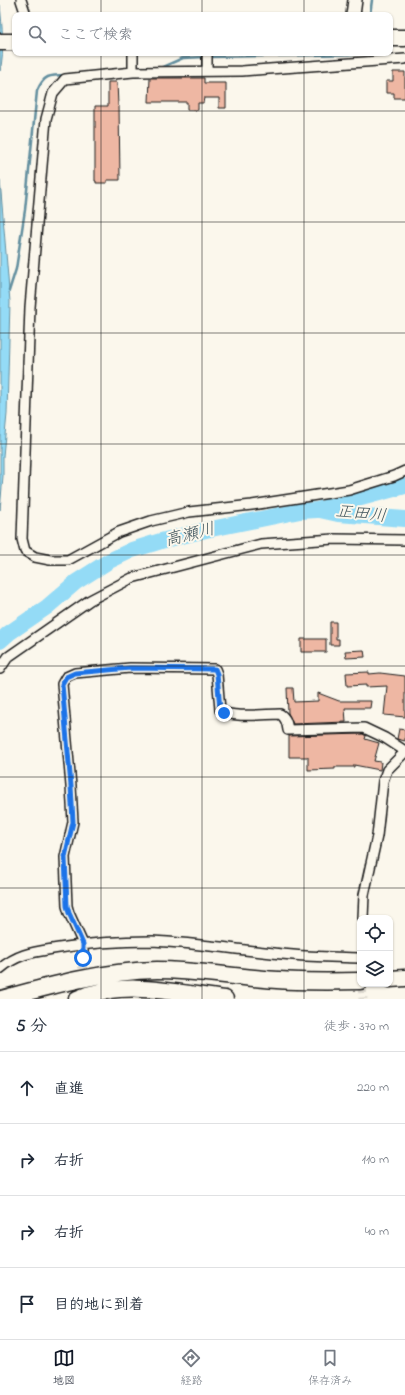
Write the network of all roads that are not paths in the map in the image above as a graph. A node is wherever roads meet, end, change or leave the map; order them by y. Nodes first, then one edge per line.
1 (21, 0) edge
2 (355, 0) edge
3 (25, 12) edge
4 (353, 12) edge
5 (393, 38) edge
6 (405, 38) edge
7 (0, 42) edge
8 (12, 42) edge
9 (133, 56) edge
10 (207, 56) edge
11 (405, 59) edge
12 (207, 71) junction
13 (133, 72) junction
14 (405, 471) edge
15 (405, 540) edge
16 (0, 669) edge
17 (405, 751) edge
18 (363, 915) edge
19 (83, 944) junction
20 (83, 958) tunnel mouth
21 (357, 958) edge
22 (0, 969) edge
23 (405, 978) edge
24 (393, 979) edge
25 (357, 981) edge
26 (2, 999) edge
27 (77, 999) edge
28 (225, 999) edge

1 - 3 street
2 - 4 street
5 - 6 highway
7 - 8 highway
9 - 13 street
10 - 12 street
11 - 12 street
12 - 13 street
13 - 14 street
15 - 16 street
17 - 18 street
17 - 19 street
19 - 20 street
19 - 21 street
19 - 22 street
23 - 24 highway
25 - 26 highway
27 - 28 highway

